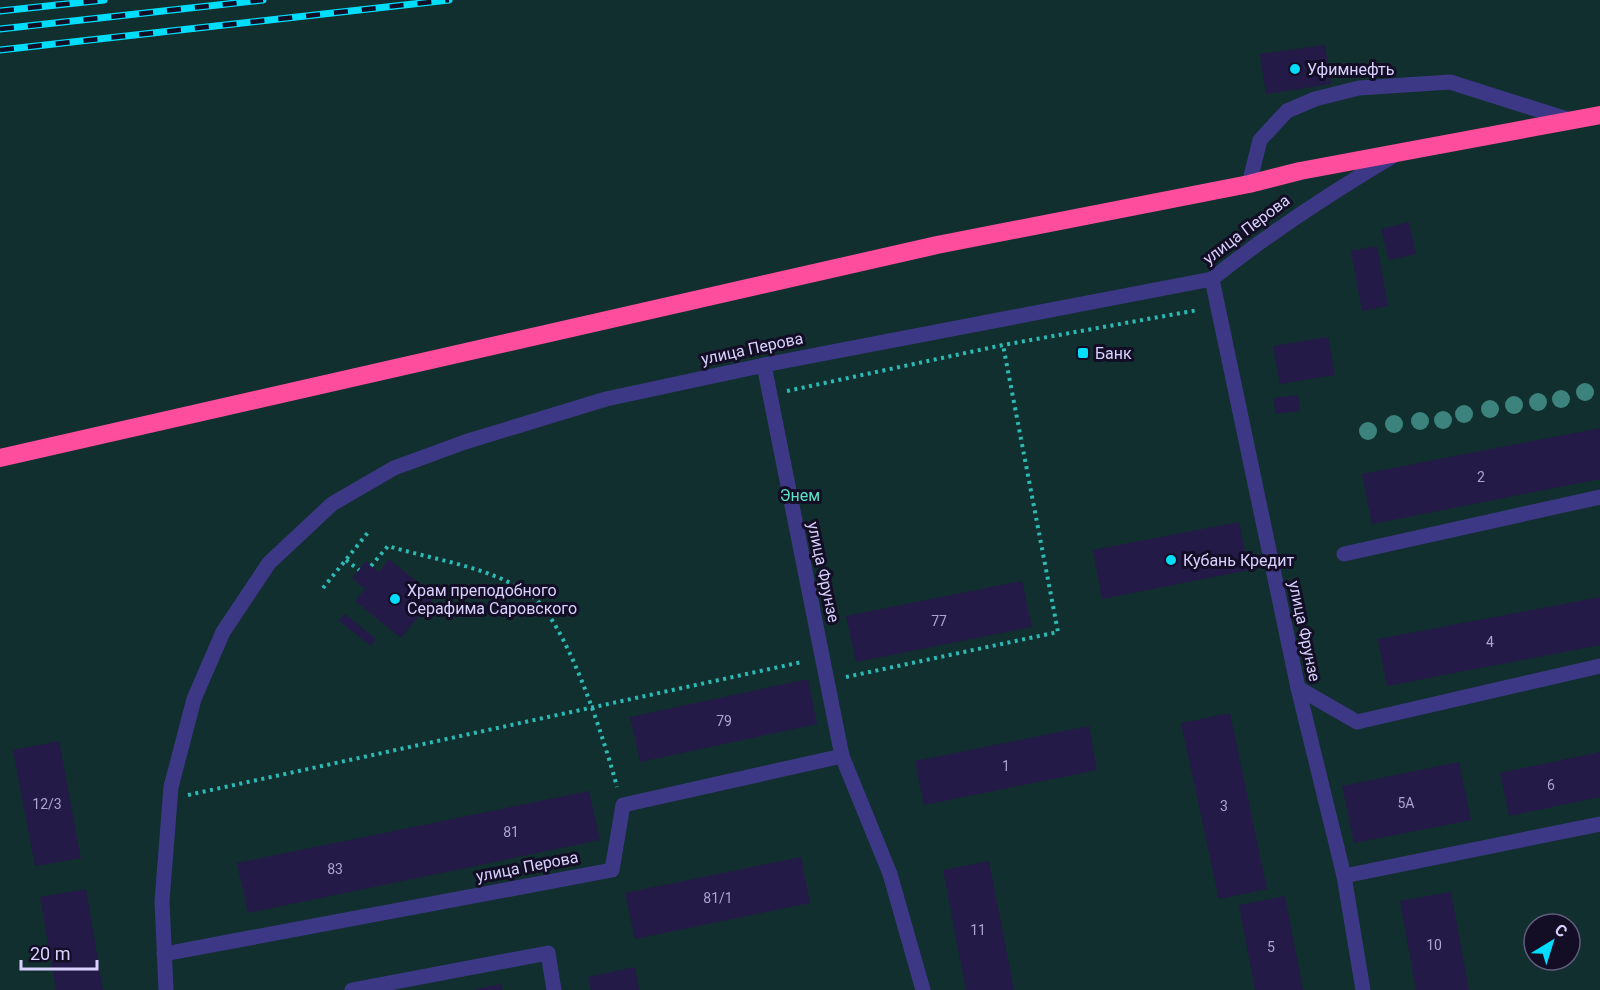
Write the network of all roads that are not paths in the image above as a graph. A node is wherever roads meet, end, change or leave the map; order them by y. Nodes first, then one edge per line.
1 (1600, 115) edge
2 (1570, 120) junction
3 (1399, 153) junction
4 (1249, 184) junction
5 (1212, 279) junction
6 (764, 365) junction
7 (0, 458) edge
8 (1600, 497) edge
9 (1344, 554) dead end
10 (1600, 666) edge
11 (1298, 688) junction
12 (842, 756) junction
13 (1600, 824) edge
14 (1344, 876) junction
15 (164, 954) junction
16 (166, 990) edge
17 (352, 990) edge
18 (554, 990) edge
19 (923, 990) edge
20 (1363, 990) edge

1 - 2 highway, улица Перова
2 - 3 highway, улица Перова
2 - 4 street
3 - 4 highway, улица Перова
3 - 5 street, улица Перова
4 - 7 highway, улица Перова
5 - 6 street, улица Перова
5 - 11 street, улица Фрунзе
6 - 12 street, улица Фрунзе
6 - 15 street, улица Перова
8 - 9 street
10 - 11 street
11 - 14 street, улица Фрунзе
12 - 15 street, улица Перова
12 - 19 street, улица Фрунзе
13 - 14 street
14 - 20 street, улица Фрунзе
15 - 16 street, улица Перова
17 - 18 street

